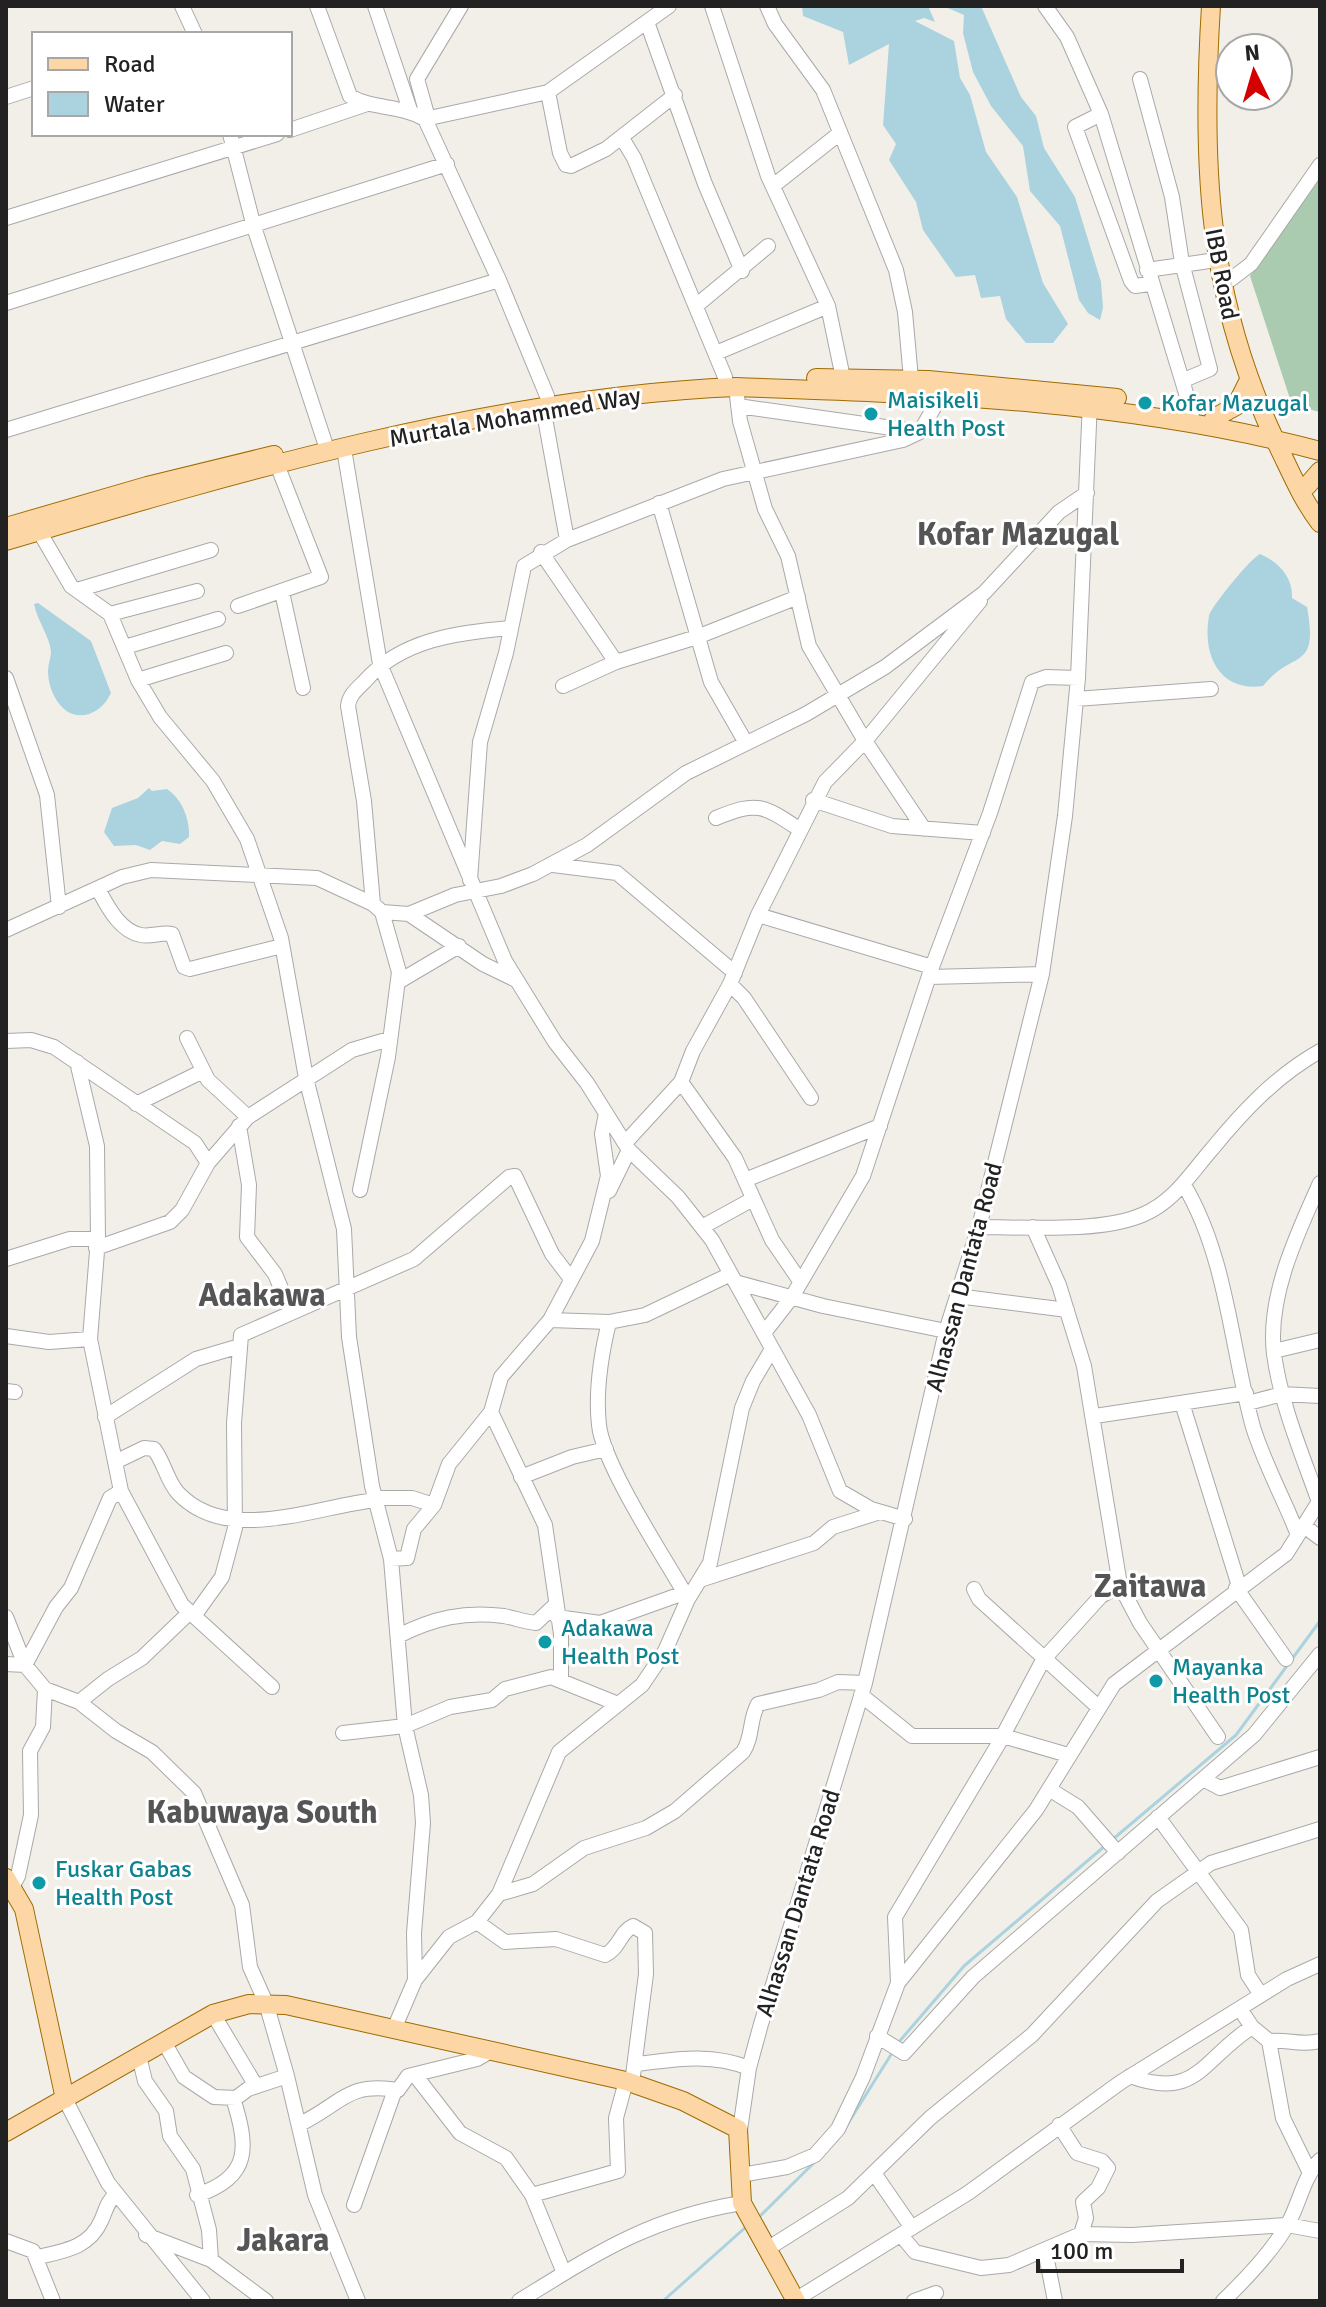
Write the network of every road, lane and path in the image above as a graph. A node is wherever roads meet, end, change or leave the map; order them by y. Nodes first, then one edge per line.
1 (182, 6) edge
2 (317, 6) edge
3 (375, 6) edge
4 (461, 6) edge
5 (669, 6) edge
6 (712, 6) edge
7 (767, 6) edge
8 (1045, 6) edge
9 (1211, 6) edge
10 (1221, 6) edge
11 (647, 22) junction
12 (194, 32) edge
13 (1140, 79) dead end
14 (32, 89) edge
15 (548, 92) junction
16 (675, 95) junction
17 (6, 97) edge
18 (367, 104) junction
19 (410, 110) junction
20 (1101, 114) junction
21 (426, 118) junction
22 (292, 129) edge
23 (840, 133) junction
24 (264, 136) edge
25 (622, 138) junction
26 (232, 141) edge
27 (447, 164) junction
28 (1320, 165) edge
29 (773, 186) junction
30 (6, 218) edge
31 (254, 227) junction
32 (768, 246) dead end
33 (1216, 260) junction
34 (1182, 263) junction
35 (742, 271) junction
36 (1148, 277) junction
37 (499, 280) junction
38 (1230, 280) junction
39 (6, 303) edge
40 (697, 305) junction
41 (828, 306) junction
42 (292, 341) junction
43 (716, 353) junction
44 (843, 378) junction
45 (911, 379) junction
46 (1184, 380) junction
47 (1249, 380) junction
48 (733, 390) junction
49 (941, 395) junction
50 (1090, 400) junction
51 (545, 401) junction
52 (1192, 413) junction
53 (1214, 418) junction
54 (6, 430) edge
55 (920, 432) junction
56 (1279, 436) junction
57 (1320, 438) edge
58 (325, 443) junction
59 (344, 449) junction
60 (1320, 451) edge
61 (278, 467) junction
62 (1320, 471) edge
63 (755, 472) junction
64 (1307, 486) junction
65 (1087, 493) junction
66 (659, 503) junction
67 (1320, 508) edge
68 (1320, 523) edge
69 (6, 527) edge
70 (39, 531) junction
71 (567, 540) junction
72 (6, 541) edge
73 (211, 550) dead end
74 (541, 552) junction
75 (77, 590) junction
76 (197, 591) dead end
77 (282, 592) junction
78 (984, 593) junction
79 (798, 597) junction
80 (238, 606) dead end
81 (110, 614) junction
82 (218, 619) dead end
83 (510, 628) junction
84 (697, 637) junction
85 (125, 647) junction
86 (226, 653) dead end
87 (616, 662) junction
88 (380, 664) junction
89 (6, 678) edge
90 (1078, 678) junction
91 (138, 680) junction
92 (563, 686) dead end
93 (303, 688) dead end
94 (1211, 689) dead end
95 (838, 696) junction
96 (1076, 699) junction
97 (865, 741) junction
98 (746, 743) junction
99 (813, 800) junction
100 (716, 818) dead end
101 (799, 829) junction
102 (924, 829) junction
103 (983, 833) junction
104 (553, 865) junction
105 (262, 876) junction
106 (471, 888) junction
107 (98, 889) junction
108 (59, 907) junction
109 (377, 908) junction
110 (409, 914) junction
111 (758, 915) junction
112 (6, 930) edge
113 (282, 946) junction
114 (459, 946) junction
115 (930, 972) junction
116 (1042, 974) junction
117 (732, 978) junction
118 (516, 980) junction
119 (398, 982) junction
120 (187, 1038) dead end
121 (389, 1039) junction
122 (6, 1041) edge
123 (1320, 1051) edge
124 (77, 1062) junction
125 (203, 1071) junction
126 (306, 1078) junction
127 (681, 1082) junction
128 (811, 1098) dead end
129 (136, 1104) junction
130 (606, 1113) junction
131 (244, 1122) junction
132 (880, 1126) junction
133 (627, 1147) junction
134 (208, 1163) junction
135 (745, 1180) junction
136 (1184, 1185) junction
137 (1319, 1189) edge
138 (360, 1190) dead end
139 (605, 1198) junction
140 (753, 1199) junction
141 (702, 1227) junction
142 (979, 1227) junction
143 (1033, 1227) junction
144 (97, 1244) junction
145 (6, 1259) edge
146 (733, 1278) junction
147 (571, 1279) junction
148 (800, 1281) junction
149 (347, 1285) junction
150 (957, 1296) junction
151 (792, 1297) junction
152 (1067, 1310) junction
153 (291, 1312) junction
154 (550, 1320) junction
155 (609, 1322) junction
156 (946, 1331) junction
157 (7, 1332) edge
158 (764, 1333) junction
159 (90, 1339) junction
160 (1320, 1340) edge
161 (240, 1346) junction
162 (772, 1349) junction
163 (1274, 1351) junction
164 (1282, 1394) junction
165 (1320, 1396) edge
166 (1247, 1398) junction
167 (1182, 1403) junction
168 (491, 1412) junction
169 (1095, 1416) junction
170 (105, 1417) junction
171 (606, 1449) junction
172 (115, 1462) junction
173 (521, 1477) junction
174 (121, 1491) junction
175 (376, 1499) junction
176 (1319, 1501) edge
177 (434, 1505) junction
178 (880, 1512) junction
179 (236, 1518) junction
180 (905, 1519) junction
181 (1301, 1530) junction
182 (1320, 1538) edge
183 (391, 1559) junction
184 (703, 1579) junction
185 (1120, 1585) junction
186 (1238, 1587) junction
187 (974, 1589) dead end
188 (686, 1596) junction
189 (556, 1611) junction
190 (192, 1614) junction
191 (6, 1617) edge
192 (398, 1636) junction
193 (1157, 1648) junction
194 (1320, 1654) edge
195 (1286, 1659) dead end
196 (1043, 1660) junction
197 (6, 1664) edge
198 (25, 1665) junction
199 (561, 1678) junction
200 (272, 1687) dead end
201 (45, 1689) junction
202 (863, 1689) junction
203 (79, 1702) junction
204 (618, 1704) junction
205 (1097, 1706) junction
206 (405, 1726) junction
207 (343, 1733) dead end
208 (1003, 1736) junction
209 (1218, 1737) dead end
210 (1068, 1755) junction
211 (1320, 1757) edge
212 (1203, 1779) junction
213 (1049, 1789) junction
214 (1158, 1817) junction
215 (1320, 1829) edge
216 (1112, 1847) junction
217 (1198, 1872) junction
218 (10, 1881) edge
219 (499, 1894) junction
220 (477, 1922) junction
221 (1320, 1964) edge
222 (415, 1980) junction
223 (898, 1983) junction
224 (1261, 1995) junction
225 (266, 2003) junction
226 (1240, 2009) junction
227 (213, 2014) junction
228 (1252, 2027) junction
229 (394, 2029) junction
230 (877, 2036) junction
231 (1269, 2041) junction
232 (1320, 2041) edge
233 (164, 2042) junction
234 (489, 2052) junction
235 (139, 2056) junction
236 (637, 2064) junction
237 (749, 2068) junction
238 (415, 2075) junction
239 (287, 2076) junction
240 (1130, 2076) junction
241 (629, 2082) junction
242 (256, 2086) junction
243 (395, 2090) junction
244 (233, 2098) junction
245 (65, 2099) junction
246 (300, 2124) junction
247 (1059, 2125) junction
248 (740, 2130) junction
249 (6, 2132) edge
250 (1315, 2165) edge
251 (874, 2173) junction
252 (741, 2175) junction
253 (116, 2194) junction
254 (197, 2195) junction
255 (532, 2195) junction
256 (354, 2205) dead end
257 (1287, 2225) junction
258 (754, 2227) junction
259 (907, 2231) junction
260 (1320, 2231) edge
261 (146, 2234) junction
262 (1081, 2234) junction
263 (6, 2241) edge
264 (1045, 2250) junction
265 (38, 2257) junction
266 (211, 2260) junction
267 (564, 2273) junction
268 (936, 2293) dead end
269 (795, 2300) edge
270 (1229, 2300) edge
271 (53, 2301) edge
272 (203, 2301) edge
273 (266, 2301) edge
274 (358, 2301) edge
275 (519, 2301) edge
276 (914, 2301) edge
277 (1055, 2301) edge

1 - 12 street
2 - 18 street
3 - 19 street
4 - 21 street
5 - 11 street
6 - 29 street
7 - 23 street
8 - 20 street
9 - 33 main road, IBB Road
10 - 38 main road, IBB Road
11 - 15 street
11 - 16 street
13 - 34 street
14 - 17 street
15 - 21 street
15 - 25 street
16 - 25 street
16 - 35 street
18 - 19 street
18 - 22 street
19 - 21 street
20 - 36 street
20 - 36 street
21 - 27 street
23 - 29 street
23 - 45 street
24 - 26 street
25 - 40 street
26 - 30 street
26 - 31 street
27 - 31 street
27 - 37 street
28 - 38 street
29 - 41 street
31 - 39 street
31 - 42 street
32 - 35 street
33 - 34 street
33 - 47 main road, IBB Road
34 - 36 street
34 - 46 street
35 - 40 street
36 - 46 street
37 - 42 street
37 - 51 street
38 - 56 main road, IBB Road
40 - 43 street
41 - 43 street
41 - 44 street
42 - 54 street
42 - 58 street
43 - 48 street
44 - 45 main road, Murtala Mohammed Way
44 - 48 main road, Murtala Mohammed Way
45 - 50 main road, Murtala Mohammed Way
46 - 52 street
47 - 53 main road
47 - 56 main road, IBB Road
48 - 49 main road, Murtala Mohammed Way
48 - 51 main road, Murtala Mohammed Way
48 - 55 street
48 - 63 street
49 - 50 main road, Murtala Mohammed Way
49 - 55 street
50 - 52 main road, Murtala Mohammed Way
50 - 56 main road, Murtala Mohammed Way
50 - 65 street, Alhassan Dantata Road
51 - 58 main road, Murtala Mohammed Way
51 - 59 main road, Murtala Mohammed Way
51 - 71 street
52 - 53 main road, Murtala Mohammed Way
53 - 56 main road, Murtala Mohammed Way
55 - 63 street
56 - 57 main road, Murtala Mohammed Way
56 - 60 main road, Murtala Mohammed Way
56 - 64 main road, IBB Road
56 - 68 main road, IBB Road
58 - 69 main road, Murtala Mohammed Way
59 - 61 main road, Murtala Mohammed Way
59 - 88 street
61 - 70 main road, Murtala Mohammed Way
61 - 77 street
62 - 64 main road
63 - 66 street
63 - 79 street
64 - 67 main road, IBB Road
65 - 78 street
65 - 90 street, Alhassan Dantata Road
66 - 71 street
66 - 84 street
70 - 72 main road, Murtala Mohammed Way
70 - 75 street
71 - 74 street
73 - 75 street
74 - 83 street
74 - 87 street
75 - 81 street
76 - 81 street
77 - 80 street
77 - 93 street
78 - 95 street
78 - 97 street
79 - 84 street
79 - 95 street
81 - 85 street
82 - 85 street
83 - 88 street
83 - 106 street
84 - 87 street
84 - 98 street
85 - 91 street
86 - 91 street
87 - 92 street
88 - 106 street
88 - 109 street
89 - 108 street
90 - 96 street, Alhassan Dantata Road
90 - 103 street
91 - 105 street
94 - 96 street
95 - 97 street
95 - 98 street
96 - 116 street, Alhassan Dantata Road
97 - 99 street
97 - 102 street
98 - 104 street
99 - 101 street
99 - 102 street
100 - 101 street
101 - 111 street
102 - 103 street
103 - 115 street
104 - 106 street
104 - 117 street
105 - 107 street
105 - 109 street
105 - 113 street
106 - 110 street
106 - 118 street
107 - 108 street
107 - 113 street
108 - 112 street
109 - 110 street
109 - 119 street
110 - 114 street
111 - 115 street
111 - 117 street
113 - 126 street
114 - 118 street
114 - 119 street
115 - 116 street
115 - 132 street
116 - 142 street, Alhassan Dantata Road
117 - 127 street
117 - 128 street
118 - 130 street
119 - 121 street
120 - 125 street
121 - 126 street
121 - 138 street
122 - 124 street
123 - 136 street
124 - 129 street
124 - 144 street
125 - 129 street
125 - 131 street
126 - 131 street
126 - 149 street
127 - 133 street
127 - 135 street
129 - 134 street
130 - 133 street
130 - 139 street
131 - 134 street
131 - 153 street
132 - 135 street
132 - 148 street
133 - 139 street
133 - 141 street
134 - 144 street
135 - 140 street
136 - 143 street
136 - 166 street
137 - 163 street
139 - 147 street
140 - 141 street
140 - 148 street
141 - 146 street
142 - 143 street
142 - 150 street, Alhassan Dantata Road
143 - 152 street
144 - 145 street
144 - 159 street
146 - 151 street
146 - 155 street
146 - 158 street
147 - 149 street
147 - 154 street
148 - 151 street
149 - 153 street
149 - 175 street
150 - 152 street
150 - 156 street, Alhassan Dantata Road
151 - 156 street
151 - 158 street
152 - 169 street
153 - 161 street
154 - 155 street
154 - 168 street
155 - 171 street
156 - 180 street, Alhassan Dantata Road
157 - 159 street
158 - 162 street
159 - 170 street
160 - 163 street
161 - 170 street
161 - 179 street
162 - 178 street
162 - 184 street
163 - 164 street
164 - 165 street
164 - 166 street
164 - 176 street
166 - 167 street
166 - 181 street
167 - 169 street
167 - 186 street
168 - 173 street
168 - 177 street
169 - 185 street
170 - 172 street
171 - 173 street
171 - 188 street
172 - 174 street
172 - 179 street
173 - 189 street
174 - 190 street
174 - 198 street
175 - 177 street
175 - 179 street
175 - 183 street
176 - 181 street
177 - 183 street
178 - 180 street
178 - 184 street
179 - 190 street
180 - 202 street, Alhassan Dantata Road
181 - 182 street
181 - 186 street
183 - 192 street
184 - 188 street
185 - 193 street
185 - 196 street
186 - 193 street
186 - 195 street
187 - 196 street
188 - 189 street
188 - 204 street
189 - 192 street
189 - 199 street
190 - 200 street
190 - 203 street
191 - 198 street
192 - 206 street
193 - 205 street
193 - 209 street
194 - 212 street
196 - 205 street
196 - 208 street
197 - 198 street
198 - 201 street
199 - 204 street
199 - 206 street
201 - 203 street
201 - 218 street
202 - 208 street
202 - 219 street
202 - 237 street, Alhassan Dantata Road
203 - 225 street
204 - 219 street
205 - 210 street
206 - 207 street
206 - 222 street
208 - 210 street
208 - 223 street
210 - 213 street
211 - 212 street
212 - 214 street
213 - 216 street
213 - 223 street
214 - 216 street
214 - 217 street
215 - 217 street
216 - 230 street
217 - 224 street
217 - 251 street
218 - 245 main road
219 - 220 street
220 - 222 street
220 - 236 street
221 - 224 street
222 - 229 street
223 - 230 street
224 - 226 street
225 - 227 main road
225 - 229 main road
225 - 239 street
226 - 228 street
226 - 240 street
227 - 233 main road
227 - 242 street
228 - 231 street
228 - 240 street
229 - 234 main road
230 - 252 street
231 - 232 street
231 - 250 street
233 - 235 main road
233 - 244 street
234 - 238 street
234 - 241 main road
235 - 245 main road
235 - 254 street
236 - 237 street
236 - 241 street
237 - 248 street, Alhassan Dantata Road
238 - 243 street
238 - 255 street
239 - 242 street
239 - 246 street
240 - 247 street
241 - 248 main road
241 - 255 street
242 - 244 street
243 - 246 street
243 - 256 street
244 - 254 street
245 - 249 main road
245 - 253 street
246 - 274 street
247 - 259 street
247 - 262 street
248 - 252 main road
250 - 257 street
251 - 258 street
251 - 259 street
252 - 258 main road
253 - 261 street
253 - 265 street
254 - 266 street
255 - 267 street
257 - 260 street
257 - 262 street
257 - 270 street
258 - 267 street
258 - 269 main road
259 - 264 street
259 - 269 street
261 - 266 street
261 - 272 street
262 - 264 street
263 - 265 street
264 - 277 street
265 - 271 street
266 - 273 street
267 - 275 street
268 - 276 street

